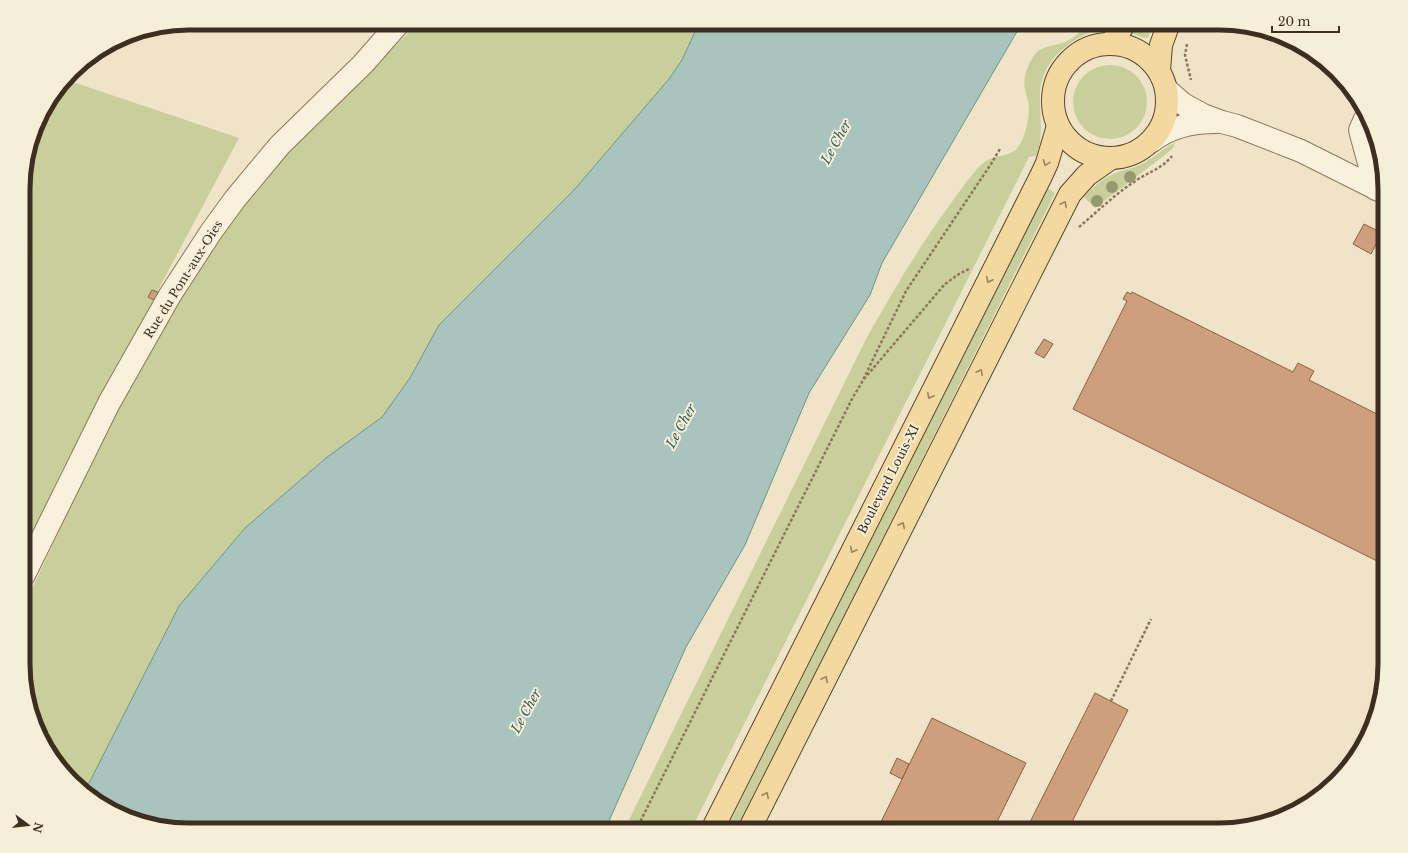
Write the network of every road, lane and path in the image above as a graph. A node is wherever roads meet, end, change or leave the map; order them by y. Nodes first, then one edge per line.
1 (393, 30) edge
2 (1120, 30) edge
3 (1166, 30) edge
4 (1111, 43) junction
5 (1159, 70) junction
6 (1167, 90) junction
7 (1222, 122) junction
8 (1364, 122) edge
9 (1058, 126) junction
10 (1152, 140) junction
11 (1000, 149) dead end
12 (1110, 159) junction
13 (1378, 185) edge
14 (1378, 190) edge
15 (997, 263) junction
16 (861, 384) junction
17 (30, 564) edge
18 (1151, 619) dead end
19 (1111, 701) dead end
20 (640, 823) edge
21 (716, 823) edge
22 (753, 823) edge

1 - 17 street, Rue du Pont-aux-Oies
2 - 4 main road
3 - 5 main road
4 - 5 main road
4 - 9 main road
5 - 6 main road
6 - 7 street
6 - 10 main road
7 - 10 street
7 - 14 street
8 - 13 street
9 - 12 main road
9 -> 15 main road, Boulevard Louis-XI
10 - 12 main road
11 - 16 path
22 -> 12 main road
15 - 16 path
15 -> 21 main road, Boulevard Louis-XI
16 - 20 path
18 - 19 path

